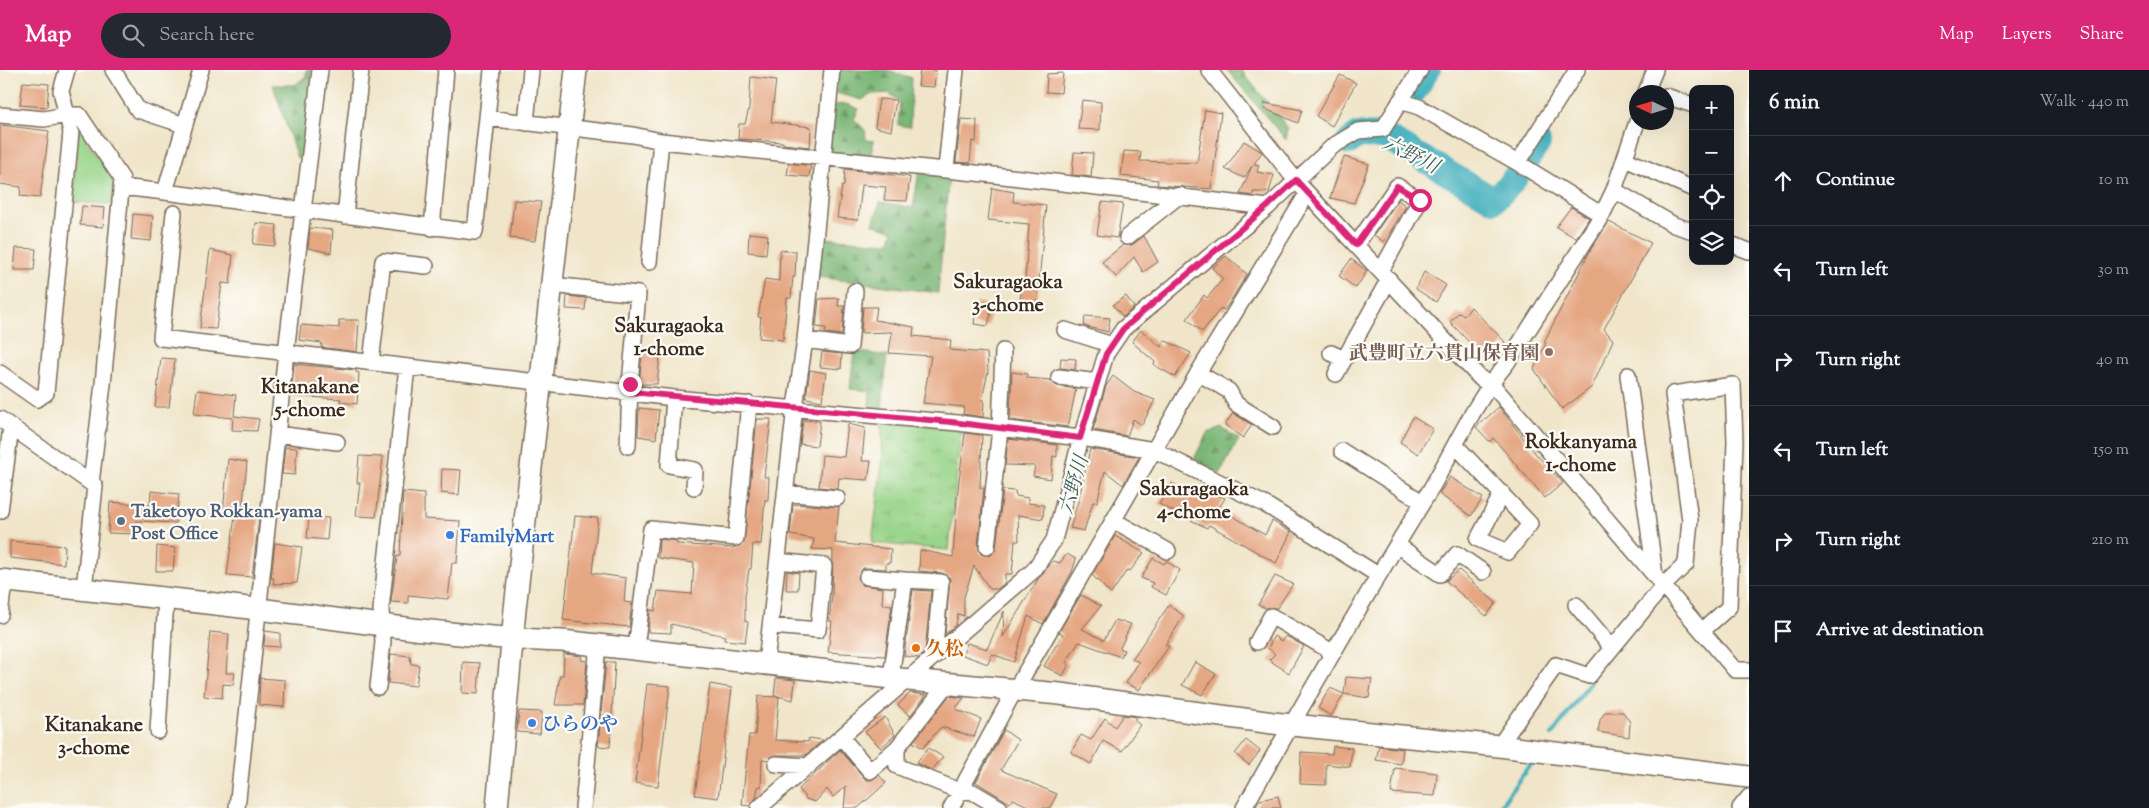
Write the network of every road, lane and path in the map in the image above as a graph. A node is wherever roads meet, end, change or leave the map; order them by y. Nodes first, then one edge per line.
1 (66, 70) edge
2 (113, 70) edge
3 (201, 70) edge
4 (320, 70) edge
5 (361, 70) edge
6 (446, 70) edge
7 (492, 70) edge
8 (531, 70) edge
9 (576, 70) edge
10 (832, 70) edge
11 (956, 70) edge
12 (1209, 70) edge
13 (1420, 70) edge
14 (1578, 70) edge
15 (1654, 70) edge
16 (1651, 85) edge
17 (1674, 99) edge
18 (1400, 101) junction
19 (1689, 104) edge
20 (67, 114) junction
21 (0, 115) edge
22 (488, 118) junction
23 (526, 123) junction
24 (184, 125) junction
25 (569, 128) junction
26 (1634, 130) edge
27 (661, 141) junction
28 (824, 156) junction
29 (1625, 159) junction
30 (1522, 166) junction
31 (946, 170) junction
32 (1300, 186) junction
33 (121, 187) junction
34 (1689, 187) edge
35 (1614, 190) junction
36 (165, 192) junction
37 (1180, 195) junction
38 (1268, 206) junction
39 (304, 210) junction
40 (174, 213) dead end
41 (1602, 215) junction
42 (346, 216) junction
43 (432, 228) junction
44 (1689, 230) edge
45 (1127, 237) dead end
46 (1356, 245) junction
47 (1734, 245) edge
48 (1749, 251) edge
49 (650, 262) dead end
50 (426, 266) dead end
51 (1385, 275) junction
52 (551, 285) junction
53 (855, 291) dead end
54 (1065, 330) dead end
55 (805, 340) junction
56 (1112, 345) junction
57 (1004, 351) dead end
58 (286, 352) junction
59 (1331, 352) dead end
60 (1344, 360) junction
61 (371, 362) junction
62 (407, 367) junction
63 (0, 373) edge
64 (1198, 373) junction
65 (1336, 374) dead end
66 (1628, 375) dead end
67 (1059, 377) dead end
68 (540, 382) junction
69 (1098, 382) junction
70 (1489, 384) junction
71 (631, 392) junction
72 (674, 398) junction
73 (749, 404) junction
74 (795, 407) junction
75 (5, 423) edge
76 (1273, 427) dead end
77 (1000, 429) junction
78 (277, 434) junction
79 (1083, 438) junction
80 (337, 442) dead end
81 (628, 446) dead end
82 (1456, 446) junction
83 (1154, 450) junction
84 (1342, 451) dead end
85 (91, 483) junction
86 (694, 487) dead end
87 (785, 493) junction
88 (1502, 493) dead end
89 (837, 498) dead end
90 (1422, 502) junction
91 (0, 511) edge
92 (1113, 520) junction
93 (1397, 544) junction
94 (987, 548) dead end
95 (1168, 551) dead end
96 (778, 561) junction
97 (1483, 572) dead end
98 (1378, 575) junction
99 (867, 577) dead end
100 (2, 580) edge
101 (905, 580) junction
102 (1659, 580) junction
103 (84, 589) junction
104 (166, 600) junction
105 (1576, 605) dead end
106 (257, 609) junction
107 (0, 615) edge
108 (382, 626) junction
109 (772, 626) junction
110 (1702, 631) junction
111 (512, 640) junction
112 (1257, 642) dead end
113 (598, 644) junction
114 (636, 648) junction
115 (1612, 648) junction
116 (1332, 652) junction
117 (934, 656) junction
118 (766, 662) junction
119 (1749, 670) edge
120 (900, 679) junction
121 (947, 684) junction
122 (378, 687) dead end
123 (1015, 691) junction
124 (1291, 724) junction
125 (158, 731) dead end
126 (845, 740) junction
127 (1499, 746) junction
128 (897, 748) junction
129 (776, 764) dead end
130 (809, 766) junction
131 (1749, 777) edge
132 (962, 791) junction
133 (1749, 797) edge
134 (237, 808) edge
135 (497, 808) edge
136 (583, 808) edge
137 (759, 808) edge
138 (951, 808) edge
139 (1000, 808) edge
140 (1244, 808) edge
141 (1740, 808) edge

1 - 20 street
2 - 24 street
3 - 24 street
4 - 39 street
5 - 42 street
6 - 43 street
7 - 22 street
8 - 23 street
9 - 25 street
10 - 28 street
11 - 31 street
12 - 32 street
13 - 18 street
14 - 30 street
15 - 16 street
17 - 19 street
18 - 30 street
18 - 32 street
20 - 21 street
20 - 33 street
20 - 63 street
22 - 23 street
22 - 43 street
23 - 25 street
24 - 36 street
25 - 27 street
25 - 52 street
26 - 29 street
27 - 28 street
27 - 49 street
28 - 31 street
28 - 55 street
29 - 34 street
29 - 35 street
30 - 41 street
31 - 37 street
32 - 38 street
32 - 46 street
32 - 64 street
33 - 36 street
33 - 85 street
35 - 41 street
35 - 44 street
36 - 39 street
37 - 38 street
37 - 45 street
38 - 56 street
39 - 42 street
39 - 58 street
40 - 58 street
41 - 70 street
42 - 43 street
46 - 51 street
46 - 51 street
47 - 48 street
50 - 61 street
51 - 60 street
51 - 70 street
52 - 68 street
52 - 71 street
53 - 55 street
54 - 56 street
55 - 74 street
56 - 69 street
57 - 77 street
58 - 61 street
58 - 78 street
59 - 60 street
60 - 65 street
61 - 62 street
62 - 68 street
62 - 108 street
64 - 76 street
64 - 83 street
66 - 102 street
67 - 69 street
68 - 71 street
68 - 111 street
69 - 79 street
70 - 82 street
70 - 102 street
71 - 72 street
71 - 81 street
72 - 73 street
72 - 86 street
73 - 74 street
73 - 114 street
74 - 77 street
74 - 87 street
75 - 85 street
75 - 91 street
77 - 79 street
77 - 94 street
78 - 80 street
78 - 106 street
79 - 83 street
79 - 117 street
82 - 88 street
82 - 90 street
83 - 92 street
83 - 98 street
84 - 90 street
85 - 103 street
87 - 89 street
87 - 96 street
90 - 93 street
92 - 95 street
92 - 123 street
93 - 97 street
93 - 98 street
96 - 109 street
96 - 109 street
98 - 116 street
99 - 101 street
100 - 103 street
100 - 107 street
101 - 117 street
101 - 120 street
102 - 110 street
102 - 110 street
102 - 115 street
103 - 104 street
104 - 106 street
104 - 125 street
105 - 115 street
106 - 108 street
106 - 134 street
108 - 111 street
108 - 122 street
109 - 118 street
110 - 119 street
111 - 113 street
111 - 135 street
112 - 116 street
113 - 114 street
113 - 136 street
114 - 118 street
115 - 127 street
116 - 124 street
117 - 120 street
118 - 120 street
120 - 121 street
120 - 126 street
121 - 123 street
121 - 128 street
123 - 124 street
123 - 132 street
124 - 127 street
124 - 140 street
126 - 128 street
126 - 130 street
127 - 131 street
128 - 132 street
129 - 130 street
130 - 137 street
132 - 138 street
132 - 139 street
133 - 141 street

